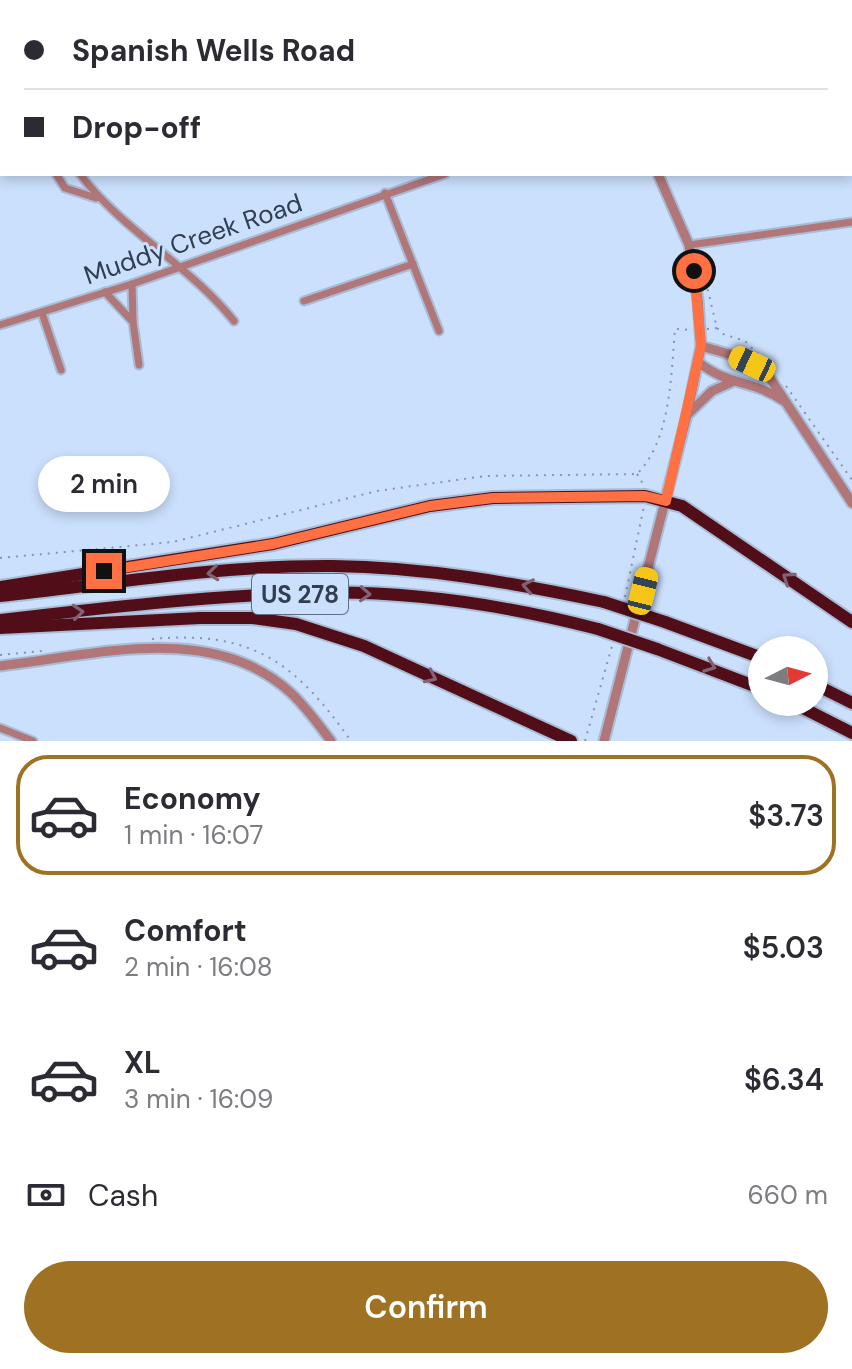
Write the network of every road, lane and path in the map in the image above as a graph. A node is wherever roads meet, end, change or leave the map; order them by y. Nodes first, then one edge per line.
1 (57, 176) edge
2 (82, 176) edge
3 (439, 176) edge
4 (659, 176) edge
5 (385, 193) junction
6 (98, 198) junction
7 (852, 222) edge
8 (689, 245) junction
9 (413, 264) junction
10 (180, 267) junction
11 (132, 284) junction
12 (105, 292) junction
13 (304, 301) dead end
14 (42, 313) junction
15 (234, 321) dead end
16 (133, 322) junction
17 (0, 325) edge
18 (717, 328) dead end
19 (700, 330) junction
20 (439, 331) dead end
21 (701, 346) junction
22 (698, 362) junction
23 (139, 365) dead end
24 (61, 370) dead end
25 (733, 382) junction
26 (785, 402) junction
27 (687, 415) junction
28 (666, 501) junction
29 (852, 503) edge
30 (0, 558) edge
31 (0, 587) edge
32 (0, 596) edge
33 (0, 620) edge
34 (852, 622) edge
35 (0, 628) edge
36 (145, 640) dead end
37 (51, 650) dead end
38 (748, 653) edge
39 (0, 655) edge
40 (0, 666) edge
41 (748, 684) edge
42 (828, 691) edge
43 (852, 703) edge
44 (819, 716) edge
45 (0, 728) edge
46 (852, 733) edge
47 (33, 741) edge
48 (331, 741) edge
49 (351, 741) edge
50 (571, 741) edge
51 (604, 741) edge

1 - 6 street
2 - 6 street
3 - 5 street, Muddy Creek Road
4 - 8 street
5 - 9 street
5 - 10 street, Muddy Creek Road
6 - 10 street
7 - 8 street
8 - 19 street
9 - 13 street
9 - 20 street
10 - 11 street, Muddy Creek Road
10 - 15 street
11 - 12 street, Muddy Creek Road
11 - 16 street
12 - 14 street, Muddy Creek Road
12 - 16 street
14 - 17 street, Muddy Creek Road
14 - 24 street
16 - 23 street
18 - 19 path
19 - 21 street
19 - 30 path
21 - 22 street
21 - 26 street
22 - 25 street
22 - 27 street
25 - 26 street
25 - 27 street
26 - 29 street
27 - 28 street
28 - 31 highway
34 -> 28 highway
28 - 51 street
38 -> 32 highway, US 278, bridge
33 -> 41 highway, US 278, bridge
35 -> 50 highway
36 - 49 path
37 - 39 path
40 - 48 street
42 - 43 highway
44 - 46 highway
45 - 47 street

